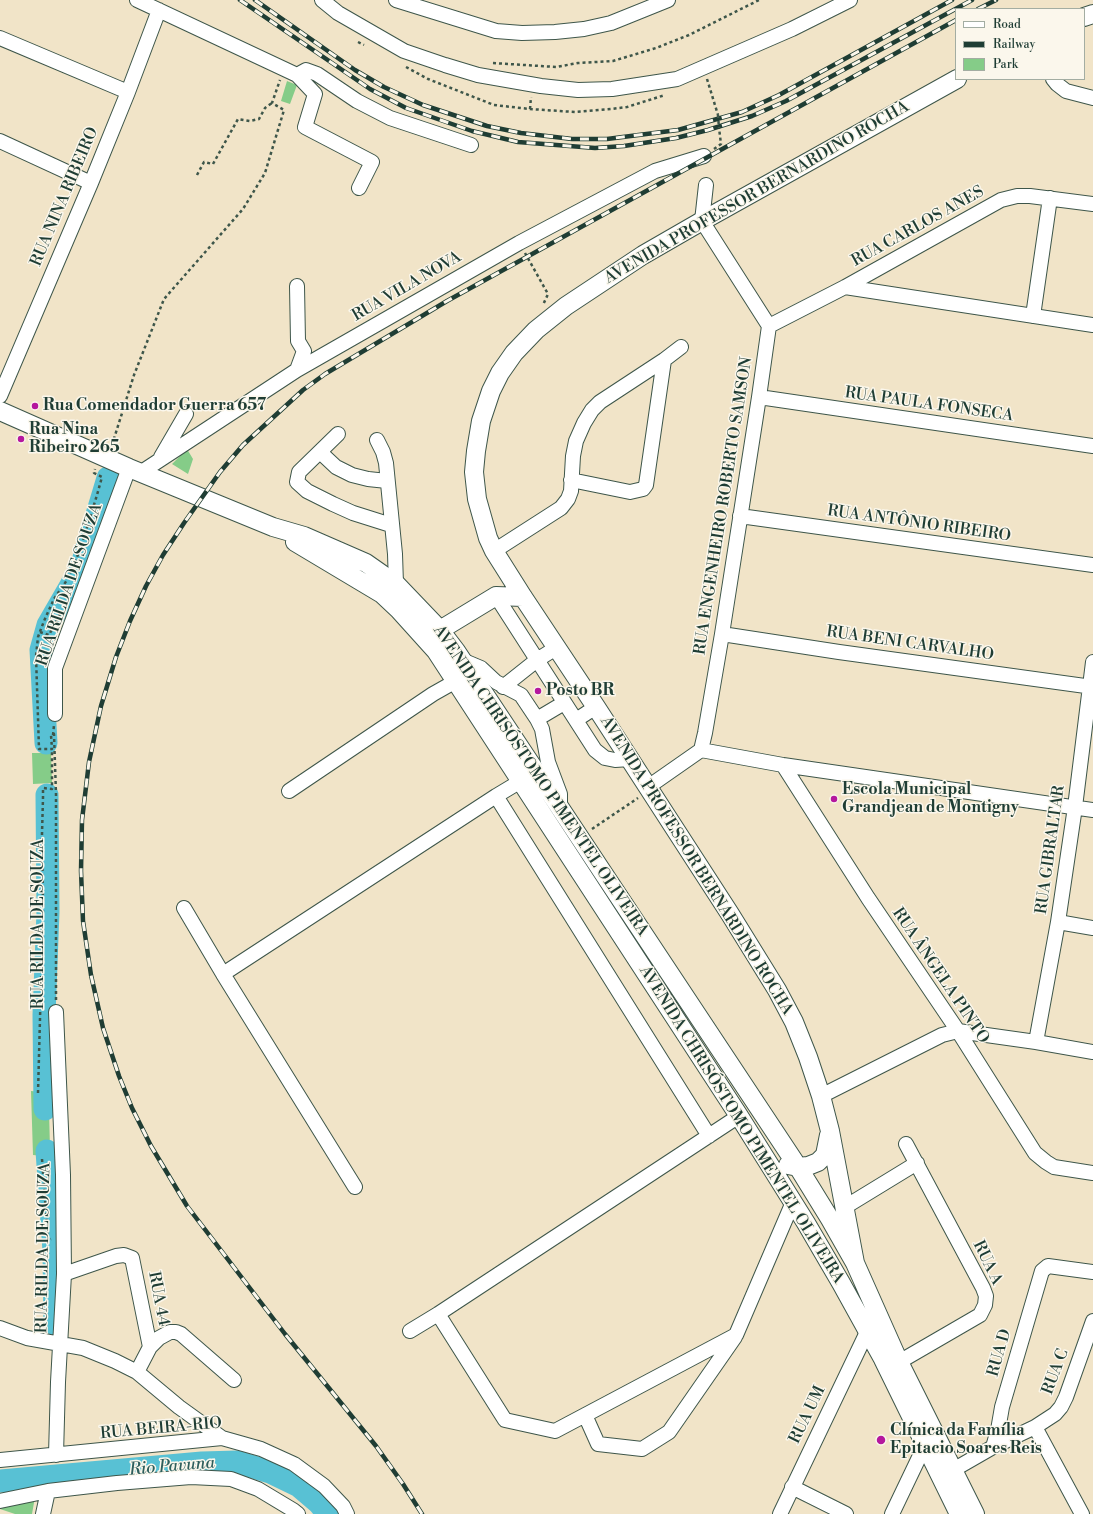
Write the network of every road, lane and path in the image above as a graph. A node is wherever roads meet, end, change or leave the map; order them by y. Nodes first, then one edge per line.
1 (138, 0) edge
2 (322, 0) edge
3 (396, 0) edge
4 (668, 0) edge
5 (759, 0) edge
6 (850, 0) edge
7 (159, 10) junction
8 (0, 38) edge
9 (284, 68) junction
10 (702, 68) junction
11 (297, 74) junction
12 (476, 74) junction
13 (955, 80) edge
14 (1054, 80) edge
15 (128, 92) junction
16 (1093, 98) edge
17 (272, 102) junction
18 (0, 141) edge
19 (471, 145) dead end
20 (704, 156) joint
21 (197, 175) dead end
22 (91, 183) junction
23 (706, 185) dead end
24 (359, 188) dead end
25 (1050, 198) junction
26 (1093, 204) edge
27 (702, 221) junction
28 (520, 243) junction
29 (298, 286) dead end
30 (845, 287) junction
31 (1033, 316) junction
32 (547, 321) junction
33 (1093, 324) edge
34 (769, 326) junction
35 (681, 347) dead end
36 (664, 360) junction
37 (297, 370) junction
38 (0, 396) edge
39 (759, 397) junction
40 (0, 411) edge
41 (186, 414) dead end
42 (338, 434) dead end
43 (378, 440) dead end
44 (1093, 446) edge
45 (320, 452) junction
46 (103, 457) junction
47 (160, 459) junction
48 (131, 469) junction
49 (571, 480) junction
50 (387, 481) junction
51 (740, 516) junction
52 (391, 525) junction
53 (273, 527) junction
54 (494, 550) junction
55 (1093, 565) edge
56 (504, 567) junction
57 (396, 584) junction
58 (496, 596) junction
59 (523, 597) junction
60 (440, 630) junction
61 (40, 632) junction
62 (722, 634) junction
63 (50, 635) dead end
64 (556, 648) junction
65 (436, 651) junction
66 (462, 660) junction
67 (537, 660) junction
68 (1093, 662) edge
69 (456, 681) junction
70 (503, 687) junction
71 (1091, 687) edge
72 (564, 703) junction
73 (596, 708) junction
74 (56, 714) dead end
75 (537, 719) junction
76 (576, 720) junction
77 (52, 748) junction
78 (701, 750) junction
79 (630, 759) junction
80 (783, 765) junction
81 (521, 781) junction
82 (649, 789) junction
83 (289, 791) dead end
84 (496, 796) junction
85 (1074, 807) junction
86 (560, 809) junction
87 (1093, 810) edge
88 (579, 838) junction
89 (184, 908) dead end
90 (1058, 922) junction
91 (1093, 928) edge
92 (223, 974) junction
93 (56, 1012) joint
94 (958, 1031) junction
95 (1036, 1042) junction
96 (1093, 1052) edge
97 (38, 1093) dead end
98 (821, 1096) junction
99 (743, 1122) junction
100 (830, 1130) junction
101 (709, 1136) junction
102 (906, 1144) dead end
103 (42, 1159) dead end
104 (916, 1163) junction
105 (798, 1167) junction
106 (1093, 1173) edge
107 (355, 1187) dead end
108 (793, 1202) junction
109 (845, 1207) junction
110 (48, 1240) dead end
111 (855, 1263) junction
112 (1093, 1272) edge
113 (64, 1274) junction
114 (438, 1314) junction
115 (1093, 1321) edge
116 (0, 1328) edge
117 (868, 1330) junction
118 (410, 1331) dead end
119 (736, 1335) junction
120 (60, 1344) junction
121 (150, 1347) junction
122 (900, 1362) junction
123 (137, 1372) junction
124 (234, 1380) dead end
125 (585, 1415) junction
126 (1035, 1426) junction
127 (222, 1438) junction
128 (925, 1445) junction
129 (993, 1447) junction
130 (56, 1455) junction
131 (0, 1460) edge
132 (953, 1470) junction
133 (792, 1487) junction
134 (48, 1492) junction
135 (0, 1501) edge
136 (294, 1513) edge
137 (43, 1514) edge
138 (347, 1514) edge
139 (780, 1514) edge
140 (846, 1514) edge
141 (892, 1514) edge
142 (959, 1514) edge
143 (975, 1514) edge
144 (1082, 1514) edge

1 - 7 street
2 - 12 street
3 - 4 street
5 - 12 path
6 - 10 street
7 - 9 street
7 - 15 street, RUA NINA RIBEIRO
8 - 15 street
9 - 11 street
9 - 17 path
10 - 12 street
10 - 20 path, bridge
11 - 19 street
11 - 24 street
13 - 27 main road, AVENIDA PROFESSOR BERNARDINO ROCHA
14 - 16 street
15 - 22 street, RUA NINA RIBEIRO
17 - 21 path
17 - 46 path
18 - 22 street
20 - 28 street, RUA VILA NOVA
22 - 38 street, RUA NINA RIBEIRO
23 - 27 street
25 - 26 street, RUA CARLOS ANES
25 - 30 street, RUA CARLOS ANES
25 - 31 street
27 - 32 main road, AVENIDA PROFESSOR BERNARDINO ROCHA
27 - 34 street
28 - 32 path
28 - 37 street, RUA VILA NOVA
29 - 37 street
30 - 31 street
30 - 34 street, RUA CARLOS ANES
31 - 33 street
32 - 54 main road, AVENIDA PROFESSOR BERNARDINO ROCHA
34 - 39 street, RUA ENGENHEIRO ROBERTO SAMSON
35 - 36 street
36 - 49 street
36 - 49 street
37 - 47 street, RUA VILA NOVA
39 - 44 street, RUA PAULA FONSECA
39 - 51 street, RUA ENGENHEIRO ROBERTO SAMSON
40 - 46 main road
41 - 47 street
42 - 45 street
43 - 50 street
45 - 50 street
45 - 52 street
46 - 48 main road
46 - 61 path, RUA RILDA DE SOUZA
47 - 48 street, RUA VILA NOVA
48 - 53 main road
48 - 74 street, RUA RILDA DE SOUZA
49 - 54 street
50 - 52 street
51 - 55 street, RUA ANTÔNIO RIBEIRO
51 - 62 street, RUA ENGENHEIRO ROBERTO SAMSON
52 - 57 street
53 - 57 main road, AVENIDA CHRISÓSTOMO PIMENTEL OLIVEIRA
53 - 65 main road, AVENIDA CHRISÓSTOMO PIMENTEL OLIVEIRA
54 - 56 main road, AVENIDA PROFESSOR BERNARDINO ROCHA
56 - 58 main road
56 - 59 main road, AVENIDA PROFESSOR BERNARDINO ROCHA
57 - 60 main road, AVENIDA CHRISÓSTOMO PIMENTEL OLIVEIRA
58 - 59 main road
58 - 60 main road
58 - 67 street
59 - 64 main road, AVENIDA PROFESSOR BERNARDINO ROCHA
60 - 65 main road
60 - 66 main road, AVENIDA CHRISÓSTOMO PIMENTEL OLIVEIRA
61 - 63 path
61 - 77 path, RUA RILDA DE SOUZA
62 - 71 street, RUA BENI CARVALHO
62 - 78 street, RUA ENGENHEIRO ROBERTO SAMSON
64 - 67 street
64 - 73 main road, AVENIDA PROFESSOR BERNARDINO ROCHA
65 - 69 main road, AVENIDA CHRISÓSTOMO PIMENTEL OLIVEIRA
66 - 70 street
66 - 86 main road, AVENIDA CHRISÓSTOMO PIMENTEL OLIVEIRA
67 - 70 street
67 - 72 street
68 - 71 street, RUA GIBRALTAR
69 - 81 main road, AVENIDA CHRISÓSTOMO PIMENTEL OLIVEIRA
69 - 83 street
70 - 75 street
71 - 85 street, RUA GIBRALTAR
72 - 75 street
72 - 76 street
73 - 76 street
73 - 79 main road, AVENIDA PROFESSOR BERNARDINO ROCHA
75 - 86 street
76 - 79 street
77 - 93 path, RUA RILDA DE SOUZA
77 - 97 path
78 - 80 street
78 - 82 street
79 - 82 main road, AVENIDA PROFESSOR BERNARDINO ROCHA
80 - 85 street
80 - 94 street, RUA ÂNGELA PINTO
81 - 84 street
81 - 99 main road, AVENIDA CHRISÓSTOMO PIMENTEL OLIVEIRA
82 - 88 path
82 - 98 main road, AVENIDA PROFESSOR BERNARDINO ROCHA
84 - 92 street
84 - 101 street
85 - 87 street
85 - 90 street, RUA GIBRALTAR
86 - 88 main road, AVENIDA CHRISÓSTOMO PIMENTEL OLIVEIRA
88 - 105 main road, AVENIDA CHRISÓSTOMO PIMENTEL OLIVEIRA
89 - 92 street
90 - 91 street
90 - 95 street, RUA GIBRALTAR
92 - 107 street
93 - 113 street, RUA RILDA DE SOUZA
94 - 95 street
94 - 98 street
94 - 106 street, RUA ÂNGELA PINTO
95 - 96 street
98 - 100 main road, AVENIDA PROFESSOR BERNARDINO ROCHA
99 - 101 street
99 - 105 main road
99 - 108 main road, AVENIDA CHRISÓSTOMO PIMENTEL OLIVEIRA
100 - 105 main road
100 - 109 main road, AVENIDA PROFESSOR BERNARDINO ROCHA
101 - 114 street
102 - 104 street, RUA A
103 - 110 path
104 - 109 street
104 - 122 street, RUA A
105 - 111 main road, AVENIDA CHRISÓSTOMO PIMENTEL OLIVEIRA
108 - 117 main road, AVENIDA CHRISÓSTOMO PIMENTEL OLIVEIRA
108 - 119 street
109 - 111 main road, AVENIDA PROFESSOR BERNARDINO ROCHA
111 - 122 main road, AVENIDA CHRISÓSTOMO PIMENTEL OLIVEIRA
112 - 129 street, RUA D
113 - 120 street, RUA RILDA DE SOUZA
113 - 121 street, RUA 44
114 - 118 street
114 - 125 street
115 - 126 street, RUA C
116 - 120 street
117 - 128 main road, AVENIDA CHRISÓSTOMO PIMENTEL OLIVEIRA
117 - 133 street, RUA UM
119 - 125 street
119 - 125 street
120 - 123 street
120 - 130 street, RUA RILDA DE SOUZA
121 - 123 street
121 - 124 street
122 - 132 main road, AVENIDA CHRISÓSTOMO PIMENTEL OLIVEIRA
123 - 127 street
126 - 129 street, RUA C
126 - 144 street
127 - 130 street, RUA BEIRA-RIO
127 - 138 street, RUA BEIRA-RIO
128 - 141 street
128 - 142 main road, AVENIDA CHRISÓSTOMO PIMENTEL OLIVEIRA
129 - 132 street, RUA C
130 - 131 street, RUA BEIRA-RIO
132 - 143 main road, AVENIDA CHRISÓSTOMO PIMENTEL OLIVEIRA
133 - 139 street, RUA UM
133 - 140 street
134 - 135 street
134 - 136 street
134 - 137 street

